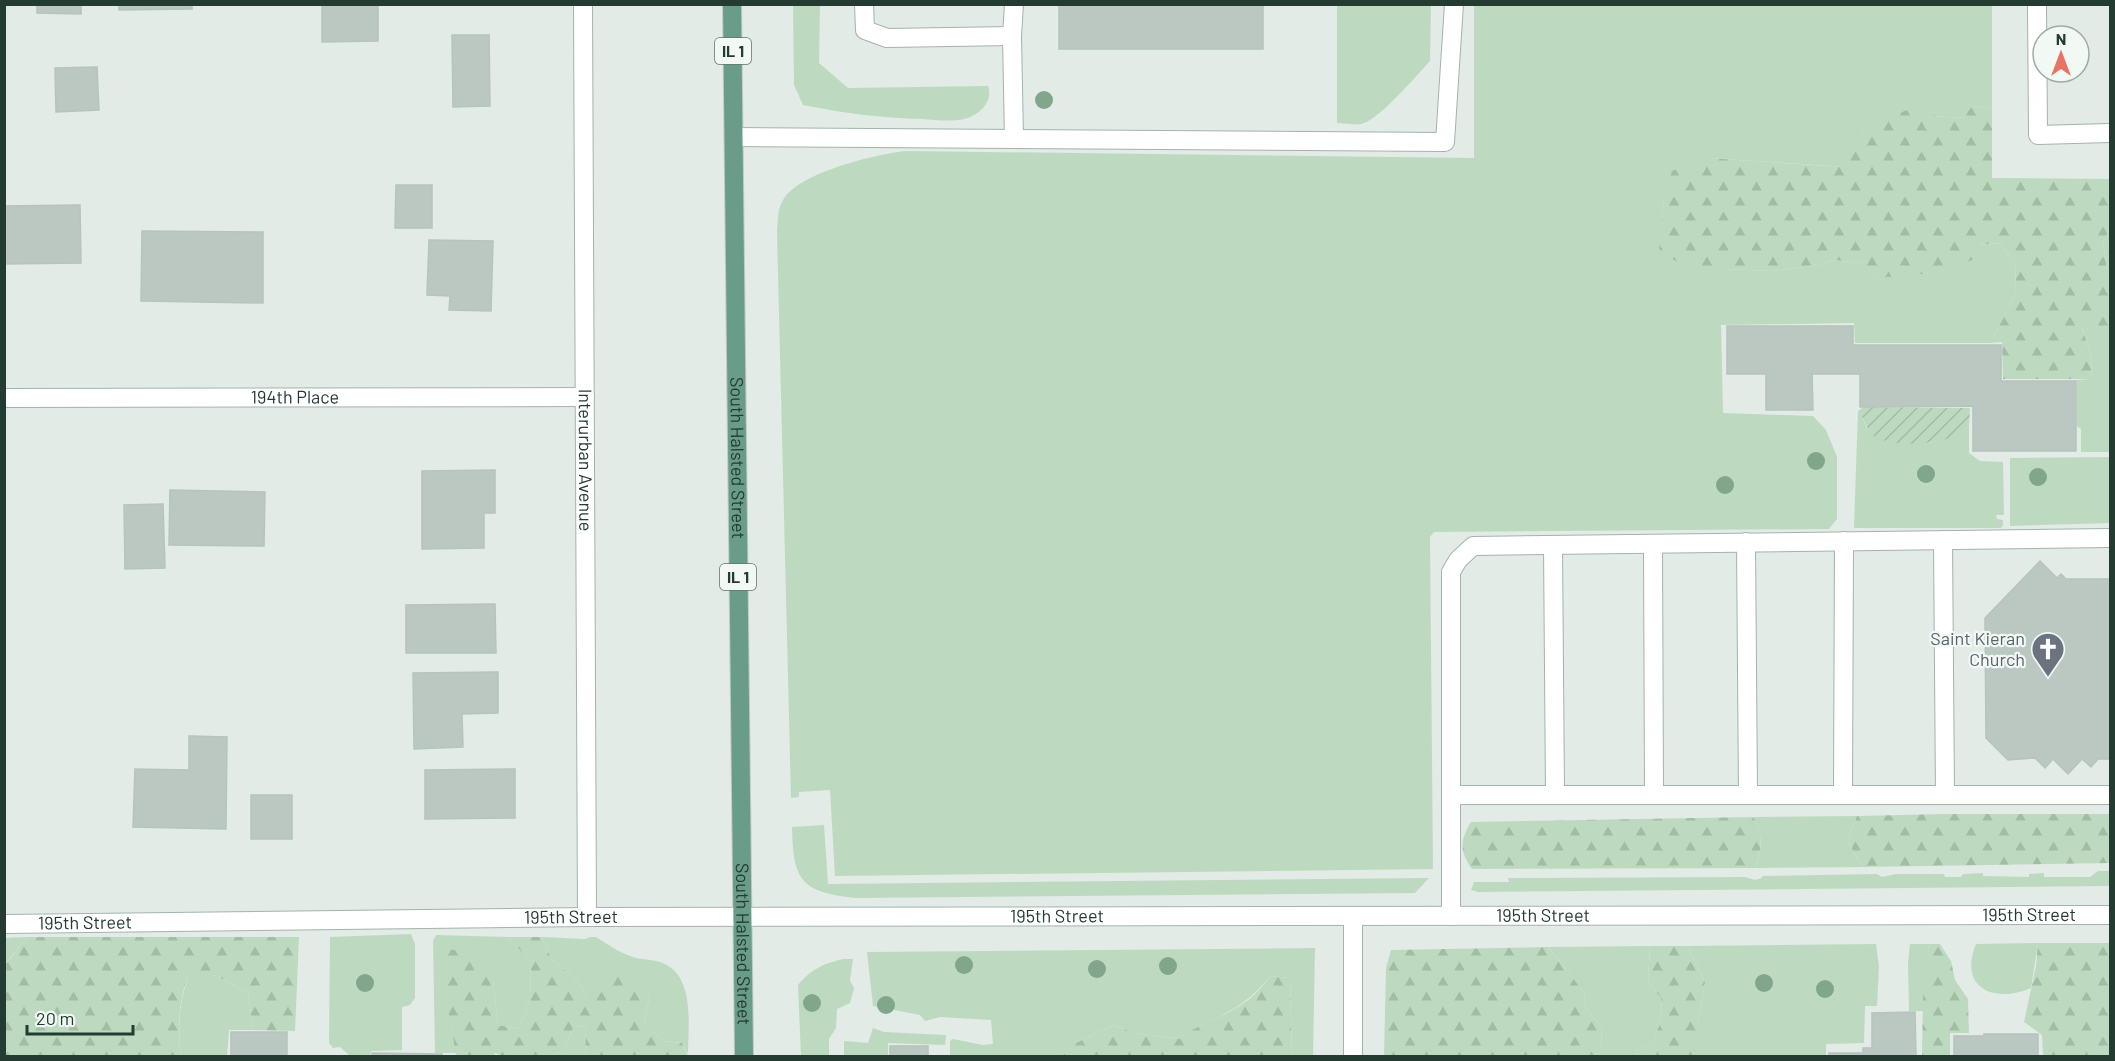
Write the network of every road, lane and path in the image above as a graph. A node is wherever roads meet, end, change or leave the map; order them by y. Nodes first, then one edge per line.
1 (583, 4) edge
2 (732, 4) edge
3 (864, 4) edge
4 (1014, 4) edge
5 (1454, 4) edge
6 (2037, 4) edge
7 (1012, 36) junction
8 (2110, 133) edge
9 (734, 136) junction
10 (1014, 139) junction
11 (585, 397) junction
12 (4, 398) edge
13 (2110, 538) edge
14 (1943, 540) junction
15 (1844, 541) junction
16 (1746, 542) junction
17 (1653, 544) junction
18 (1553, 545) junction
19 (1451, 795) junction
20 (1555, 795) junction
21 (1654, 795) junction
22 (1748, 795) junction
23 (1843, 795) junction
24 (1945, 795) junction
25 (2110, 795) edge
26 (2110, 915) edge
27 (1353, 916) junction
28 (1451, 916) junction
29 (587, 917) junction
30 (742, 918) junction
31 (4, 924) edge
32 (744, 1056) edge
33 (1353, 1056) edge

1 - 11 street, Interurban Avenue
2 - 9 main road, South Halsted Street / IL 1
3 - 7 street
4 - 7 street
5 - 10 street
6 - 8 street
7 - 10 street
9 - 10 street
9 - 30 main road, South Halsted Street / IL 1
11 - 12 street, 194th Place
11 - 29 street, Interurban Avenue
13 - 14 street
14 - 15 street
14 - 24 street
15 - 16 street
15 - 23 street
16 - 17 street
16 - 22 street
17 - 18 street
17 - 21 street
18 - 19 street
18 - 20 street
19 - 20 street
19 - 28 street
20 - 21 street
21 - 22 street
22 - 23 street
23 - 24 street
24 - 25 street
26 - 28 street, 195th Street
27 - 28 street, 195th Street
27 - 30 street, 195th Street
27 - 33 street
29 - 30 street, 195th Street
29 - 31 street, 195th Street
30 - 32 main road, South Halsted Street / IL 1

